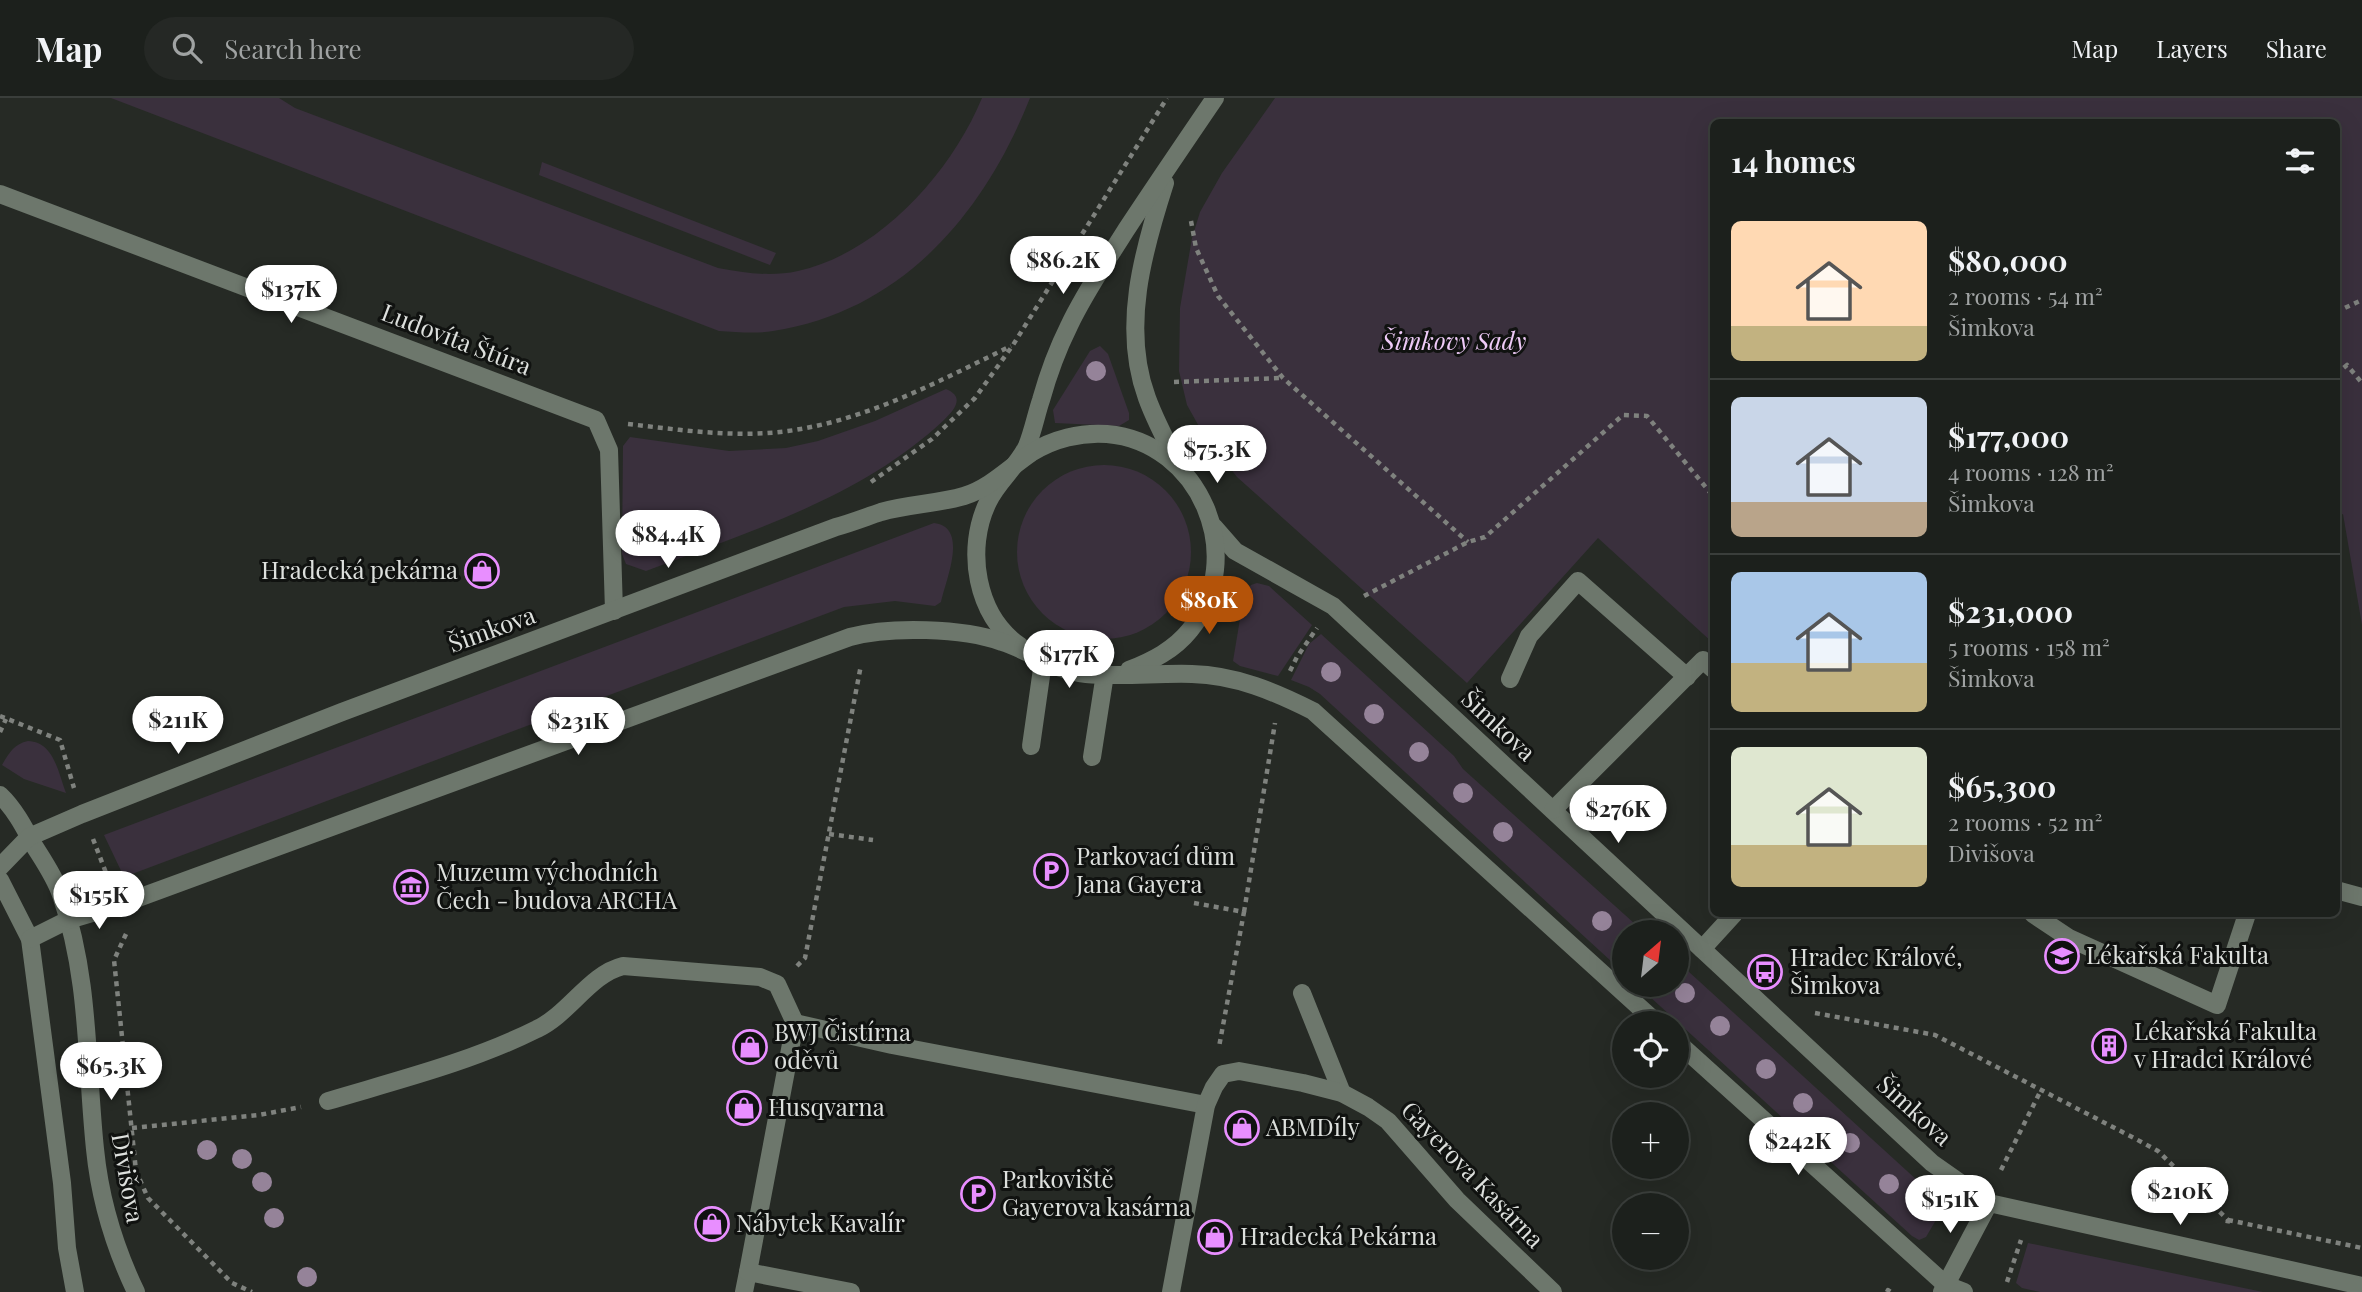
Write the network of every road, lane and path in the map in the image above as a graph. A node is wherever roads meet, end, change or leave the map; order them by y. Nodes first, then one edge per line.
1 (1167, 98) edge
2 (1215, 98) edge
3 (1172, 159) junction
4 (0, 194) edge
5 (1191, 221) dead end
6 (2362, 300) edge
7 (2340, 310) edge
8 (1013, 345) junction
9 (2340, 371) edge
10 (1283, 378) junction
11 (1174, 382) dead end
12 (2362, 383) edge
13 (596, 420) junction
14 (1012, 467) junction
15 (1180, 467) junction
16 (861, 488) dead end
17 (1710, 492) edge
18 (1213, 526) junction
19 (1468, 542) junction
20 (1362, 597) dead end
21 (1333, 606) junction
22 (614, 611) junction
23 (865, 632) junction
24 (1043, 662) junction
25 (1710, 666) edge
26 (1105, 674) junction
27 (1687, 677) junction
28 (1510, 679) dead end
29 (1280, 695) junction
30 (0, 716) edge
31 (6, 719) junction
32 (0, 732) edge
33 (1031, 746) dead end
34 (1092, 757) dead end
35 (75, 792) dead end
36 (0, 795) edge
37 (1553, 810) junction
38 (829, 834) junction
39 (29, 837) junction
40 (92, 839) dead end
41 (873, 840) dead end
42 (0, 867) edge
43 (108, 878) dead end
44 (0, 880) edge
45 (2340, 891) edge
46 (2362, 897) edge
47 (1194, 903) dead end
48 (1244, 912) junction
49 (1731, 917) edge
50 (2038, 917) edge
51 (2246, 917) edge
52 (68, 920) junction
53 (125, 923) dead end
54 (30, 939) junction
55 (1702, 948) junction
56 (777, 984) junction
57 (1302, 993) dead end
58 (1644, 1011) edge
59 (1815, 1013) dead end
60 (795, 1023) junction
61 (1689, 1053) edge
62 (1223, 1074) junction
63 (2041, 1090) junction
64 (1342, 1093) junction
65 (328, 1101) joint
66 (1206, 1105) junction
67 (132, 1128) junction
68 (2001, 1170) dead end
69 (1989, 1203) junction
70 (2228, 1220) junction
71 (2226, 1234) dead end
72 (2021, 1239) dead end
73 (2362, 1248) edge
74 (748, 1272) junction
75 (2007, 1282) dead end
76 (2362, 1286) edge
77 (1944, 1288) edge
78 (75, 1292) edge
79 (136, 1292) edge
80 (252, 1292) edge
81 (744, 1292) edge
82 (851, 1292) edge
83 (1171, 1292) edge
84 (1553, 1292) edge
85 (1964, 1292) edge

1 - 8 path
2 - 3 street
3 - 14 street
3 - 15 street
4 - 13 street, Ludovíta Štúra
5 - 10 path
6 - 7 path
8 - 13 path
8 - 16 path
9 - 12 path
10 - 11 path
10 - 19 path
13 - 22 street
14 - 15 street, Šimkova
14 - 22 street, Šimkova
14 - 24 street, Šimkova
15 - 18 street, Šimkova
17 - 19 path
18 - 21 street, Šimkova
18 - 26 street, Šimkova
19 - 20 path
21 - 29 path
21 - 37 street, Šimkova
22 - 39 street, Šimkova
23 - 24 street, Šimkova
23 - 38 path
23 - 52 street, Šimkova
24 - 26 street, Šimkova
24 - 33 street
25 - 27 street
26 - 29 street, Šimkova
26 - 34 street
27 - 28 street
27 - 37 street
29 - 48 path
29 - 58 street, Šimkova
30 - 31 path
31 - 32 path
31 - 35 path
36 - 39 street, Divišova
37 - 55 street, Šimkova
38 - 41 path
38 - 56 path
39 - 42 street, Šimkova
39 - 52 street, Divišova
40 - 43 path
44 - 54 street
45 - 46 street
47 - 48 path
48 - 62 path
49 - 55 street
50 - 51 street
52 - 54 street, Šimkova
52 - 79 street, Divišova
53 - 67 path
54 - 78 street
55 - 69 street, Šimkova
56 - 60 street
56 - 65 street
57 - 64 street
59 - 63 path
60 - 66 street
60 - 74 street
61 - 77 street
62 - 64 street, Gayerova Kasárna
62 - 66 street
63 - 68 path
63 - 70 path
64 - 84 street, Gayerova Kasárna
65 - 67 path
66 - 83 street
67 - 80 path
69 - 76 street, Šimkova
69 - 77 street
70 - 71 path
70 - 73 path
72 - 75 path
74 - 81 street
74 - 82 street
77 - 85 street

